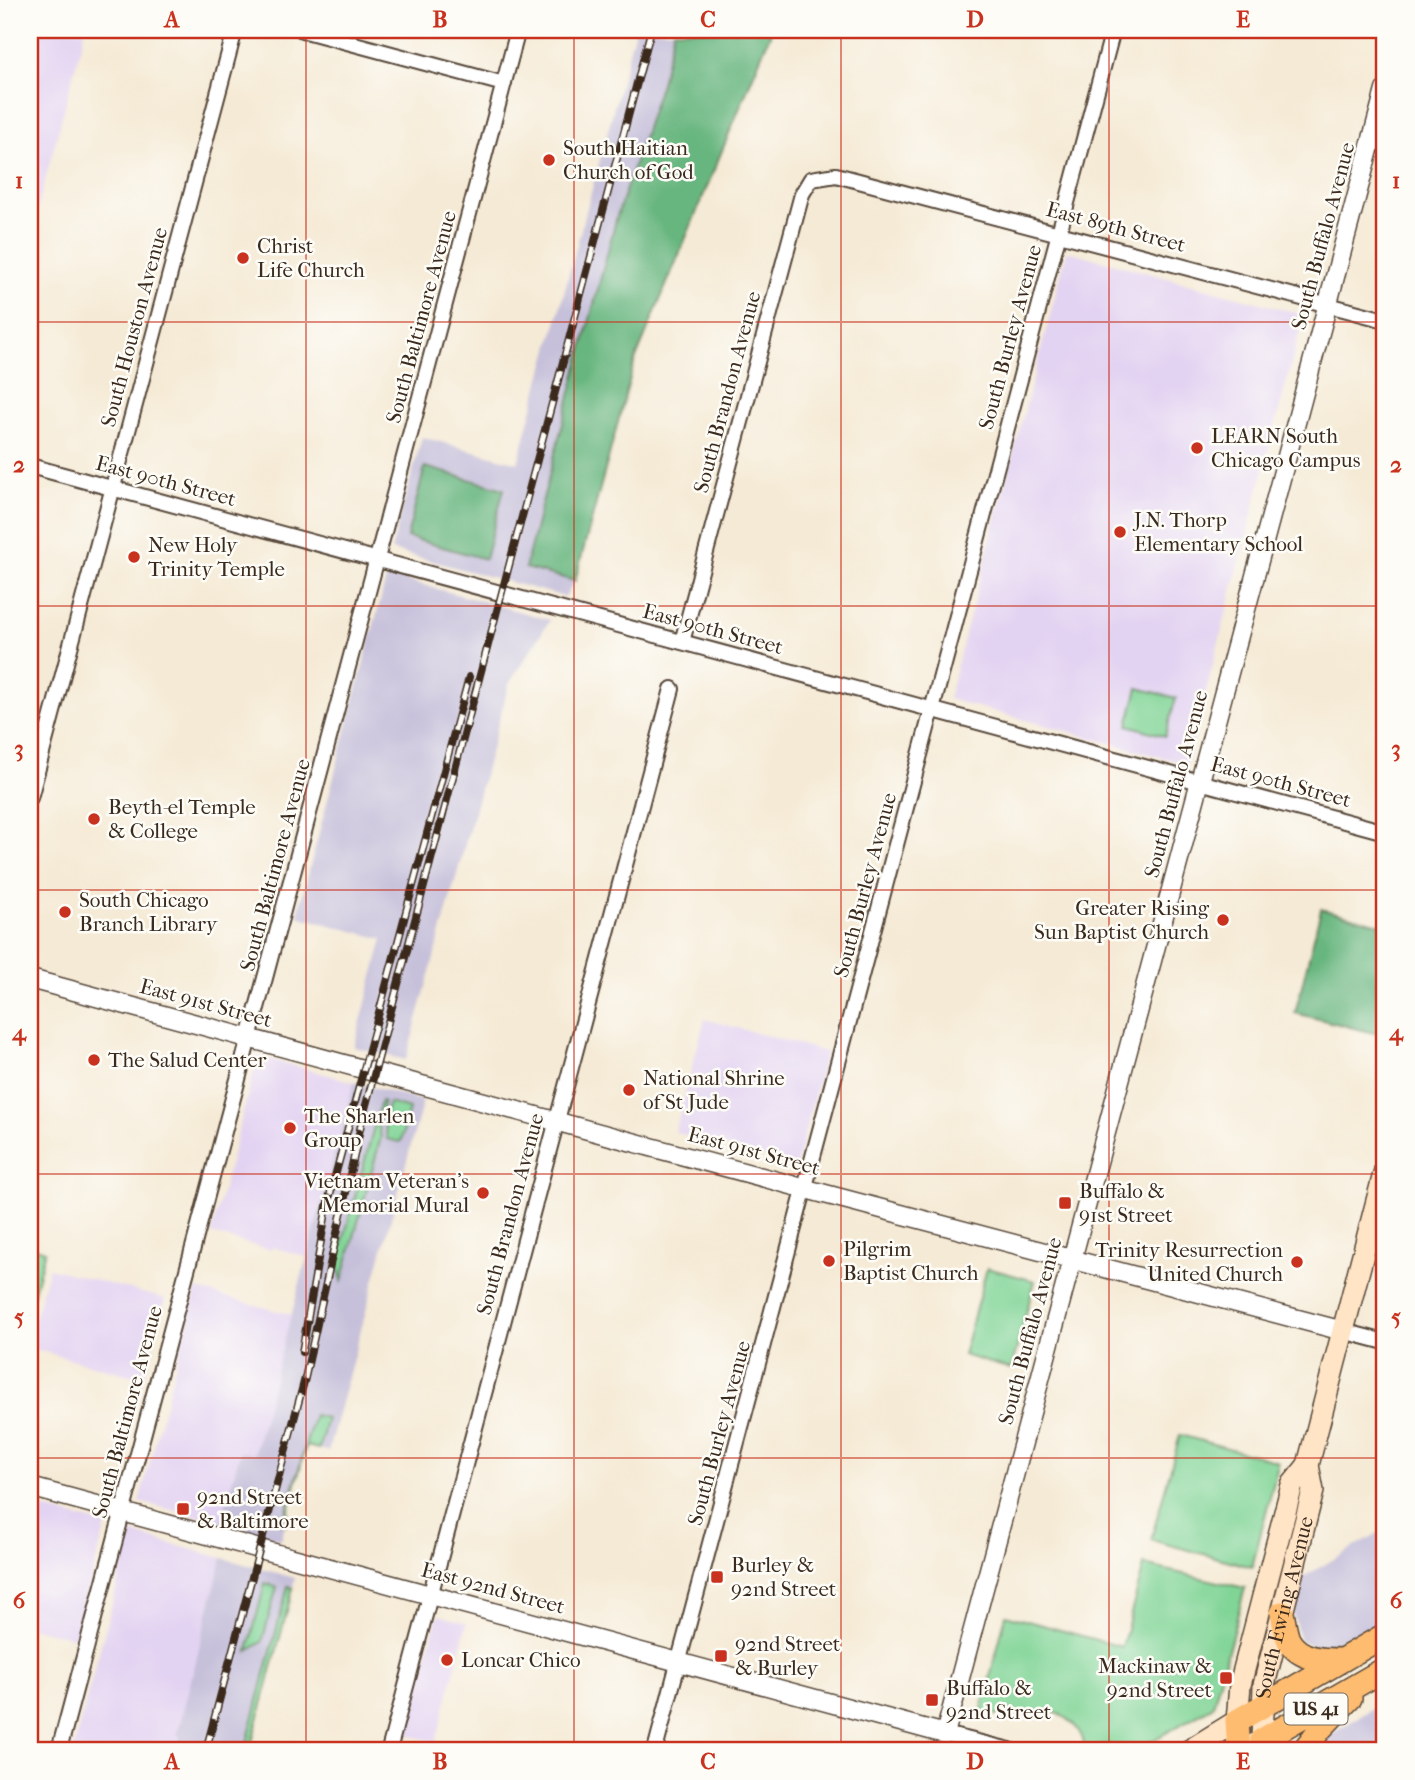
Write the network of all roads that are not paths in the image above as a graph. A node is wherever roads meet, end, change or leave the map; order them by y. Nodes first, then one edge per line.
1 (234, 30) edge
2 (302, 30) edge
3 (518, 30) edge
4 (1113, 30) edge
5 (504, 84) junction
6 (1385, 90) edge
7 (836, 174) joint
8 (1059, 234) junction
9 (1328, 305) junction
10 (1385, 320) edge
11 (30, 466) edge
12 (112, 488) junction
13 (378, 560) junction
14 (682, 642) junction
15 (672, 689) dead end
16 (933, 710) junction
17 (1199, 782) junction
18 (30, 798) edge
19 (1385, 832) edge
20 (30, 979) edge
21 (250, 1038) junction
22 (557, 1121) junction
23 (1385, 1170) edge
24 (806, 1189) junction
25 (1073, 1259) junction
26 (1343, 1331) junction
27 (1385, 1342) edge
28 (1308, 1465) junction
29 (30, 1487) edge
30 (122, 1512) junction
31 (430, 1595) junction
32 (1282, 1613) junction
33 (1385, 1635) edge
34 (1342, 1660) junction
35 (679, 1662) junction
36 (1378, 1673) edge
37 (1263, 1707) junction
38 (1237, 1721) junction
39 (945, 1734) junction
40 (1257, 1747) edge
41 (59, 1750) edge
42 (389, 1750) edge
43 (655, 1750) edge
44 (1010, 1750) edge
45 (1190, 1750) edge
46 (1239, 1750) edge
47 (1304, 1750) edge

1 - 12 street, South Houston Avenue
2 - 5 street
3 - 5 street, South Baltimore Avenue
4 - 8 street, South Burley Avenue
5 - 13 street, South Baltimore Avenue
6 - 9 street, South Buffalo Avenue
7 - 8 street, East 89th Street
7 - 14 street, South Brandon Avenue
8 - 9 street, East 89th Street
8 - 16 street, South Burley Avenue
9 - 10 street, East 89th Street
9 - 17 street, South Buffalo Avenue
11 - 12 street, East 90th Street
12 - 13 street, East 90th Street
12 - 18 street, South Houston Avenue
13 - 14 street, East 90th Street
13 - 21 street, South Baltimore Avenue
14 - 16 street, East 90th Street
15 - 22 street, South Brandon Avenue
16 - 17 street, East 90th Street
16 - 24 street, South Burley Avenue
17 - 19 street, East 90th Street
17 - 25 street, South Buffalo Avenue
20 - 21 street, East 91st Street
21 - 22 street, East 91st Street
21 - 30 street, South Baltimore Avenue
22 - 24 street, East 91st Street
22 - 31 street, South Brandon Avenue
23 - 26 main road
24 - 25 street, East 91st Street
24 - 35 street, South Burley Avenue
25 - 26 street, East 91st Street
25 - 39 street, South Buffalo Avenue
26 - 27 street, East 91st Street
26 - 28 main road
28 - 32 main road, South Ewing Avenue / US 41
28 - 38 main road
29 - 30 street, East 92nd Street
30 - 31 street, East 92nd Street
30 - 41 street, South Baltimore Avenue
31 - 35 street, East 92nd Street
31 - 42 street, South Brandon Avenue
32 - 34 main road
32 - 37 main road, South Ewing Avenue / US 41
33 - 34 main road, US 41
34 - 37 main road, US 41
35 - 39 street, East 92nd Street
35 - 43 street, South Burley Avenue
36 - 40 main road, US 41
36 - 47 main road
37 - 38 main road, US 41
37 - 40 main road, South Ewing Avenue / US 41
38 - 45 main road
38 - 46 main road, South Ewing Avenue
39 - 44 street, East 92nd Street

